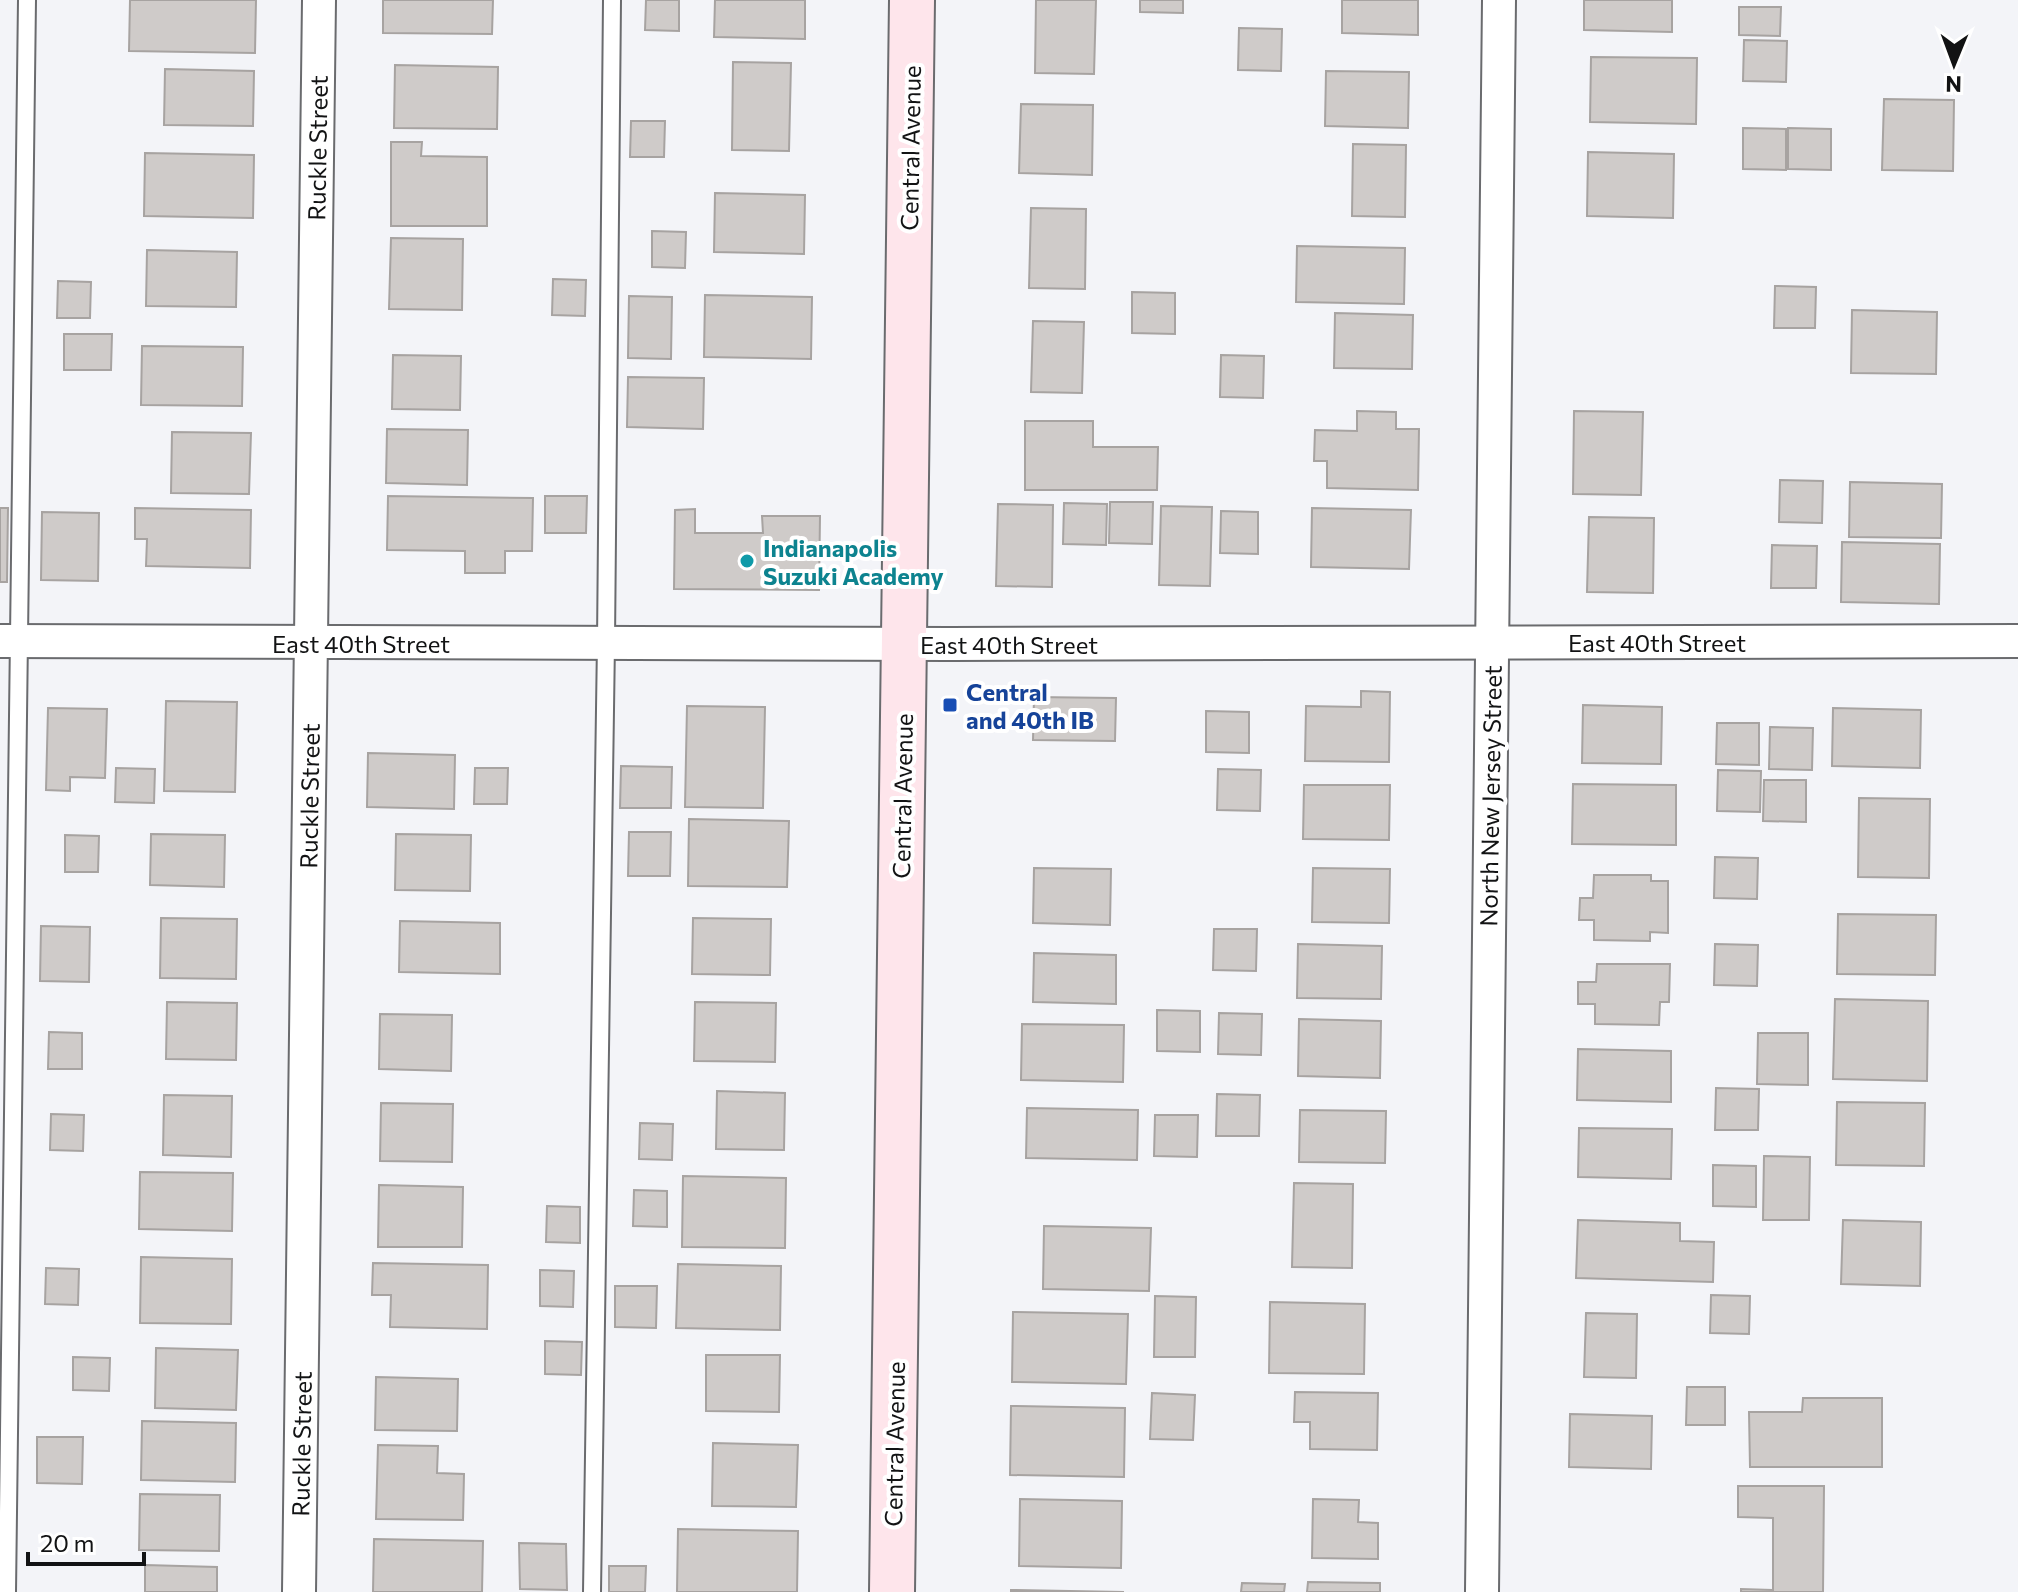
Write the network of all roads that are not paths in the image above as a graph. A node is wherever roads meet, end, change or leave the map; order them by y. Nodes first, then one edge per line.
1 (27, 0) edge
2 (319, 0) edge
3 (612, 0) edge
4 (912, 0) edge
5 (1499, 0) edge
6 (10, 641) edge
7 (2018, 641) edge
8 (606, 642) junction
9 (311, 643) junction
10 (1492, 643) junction
11 (904, 644) junction
12 (7, 1592) edge
13 (299, 1592) edge
14 (592, 1592) edge
15 (892, 1592) edge
16 (1482, 1592) edge

1 - 6 lane
2 - 9 street, Ruckle Street
3 - 8 lane
4 - 11 main road, Central Avenue
5 - 10 street, North New Jersey Street
6 - 9 street, East 40th Street
6 - 12 lane
7 - 10 street, East 40th Street
8 - 9 street, East 40th Street
8 - 11 street, East 40th Street
8 - 14 lane
9 - 13 street, Ruckle Street
10 - 11 street, East 40th Street
10 - 16 street, North New Jersey Street
11 - 15 main road, Central Avenue

